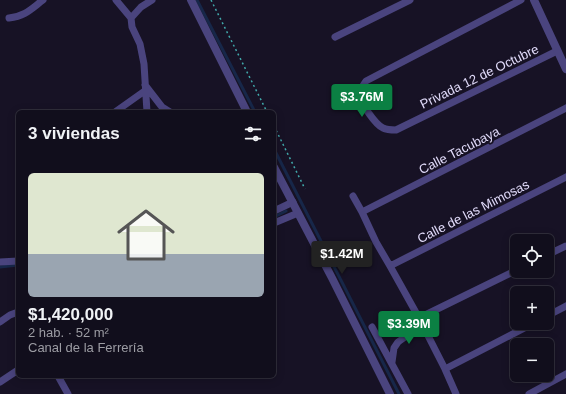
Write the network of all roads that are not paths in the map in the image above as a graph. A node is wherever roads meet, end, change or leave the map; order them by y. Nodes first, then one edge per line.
1 (43, 0) edge
2 (116, 0) edge
3 (152, 0) edge
4 (191, 0) edge
5 (410, 0) edge
6 (521, 0) edge
7 (534, 0) edge
8 (9, 18) dead end
9 (131, 18) junction
10 (335, 37) dead end
11 (557, 51) junction
12 (565, 65) edge
13 (146, 87) junction
14 (566, 108) edge
15 (117, 110) edge
16 (147, 110) edge
17 (167, 110) edge
18 (246, 110) edge
19 (276, 171) edge
20 (566, 177) edge
21 (353, 196) dead end
22 (293, 202) junction
23 (276, 210) edge
24 (362, 212) junction
25 (298, 213) junction
26 (276, 222) edge
27 (566, 246) edge
28 (554, 252) edge
29 (16, 261) edge
30 (0, 262) edge
31 (390, 266) junction
32 (510, 274) edge
33 (566, 306) edge
34 (554, 312) edge
35 (16, 313) edge
36 (0, 322) edge
37 (420, 322) junction
38 (372, 327) dead end
39 (520, 330) edge
40 (392, 362) junction
41 (445, 369) junction
42 (16, 371) edge
43 (566, 374) edge
44 (59, 378) edge
45 (0, 382) edge
46 (68, 394) edge
47 (390, 394) edge
48 (408, 394) edge
49 (456, 394) edge
50 (529, 394) edge

1 - 8 street
2 - 9 street
3 - 9 street
4 - 18 street
5 - 10 street
6 - 11 street, Privada 12 de Octubre
7 - 11 street
9 - 13 street
11 - 12 street
13 - 15 street
13 - 16 street
13 - 17 street
14 - 24 street, Calle Tacubaya
19 - 22 street
20 - 31 street, Calle de las Mimosas
21 - 24 street
22 - 23 street
22 - 25 street
24 - 31 street
25 - 26 street
25 - 47 street
27 - 28 street
29 - 30 street
31 - 37 street
32 - 37 street
33 - 34 street
35 - 36 street
37 - 40 street
37 - 41 street
38 - 40 street
39 - 41 street
40 - 48 street
41 - 49 street
42 - 45 street
43 - 50 street
44 - 46 street

